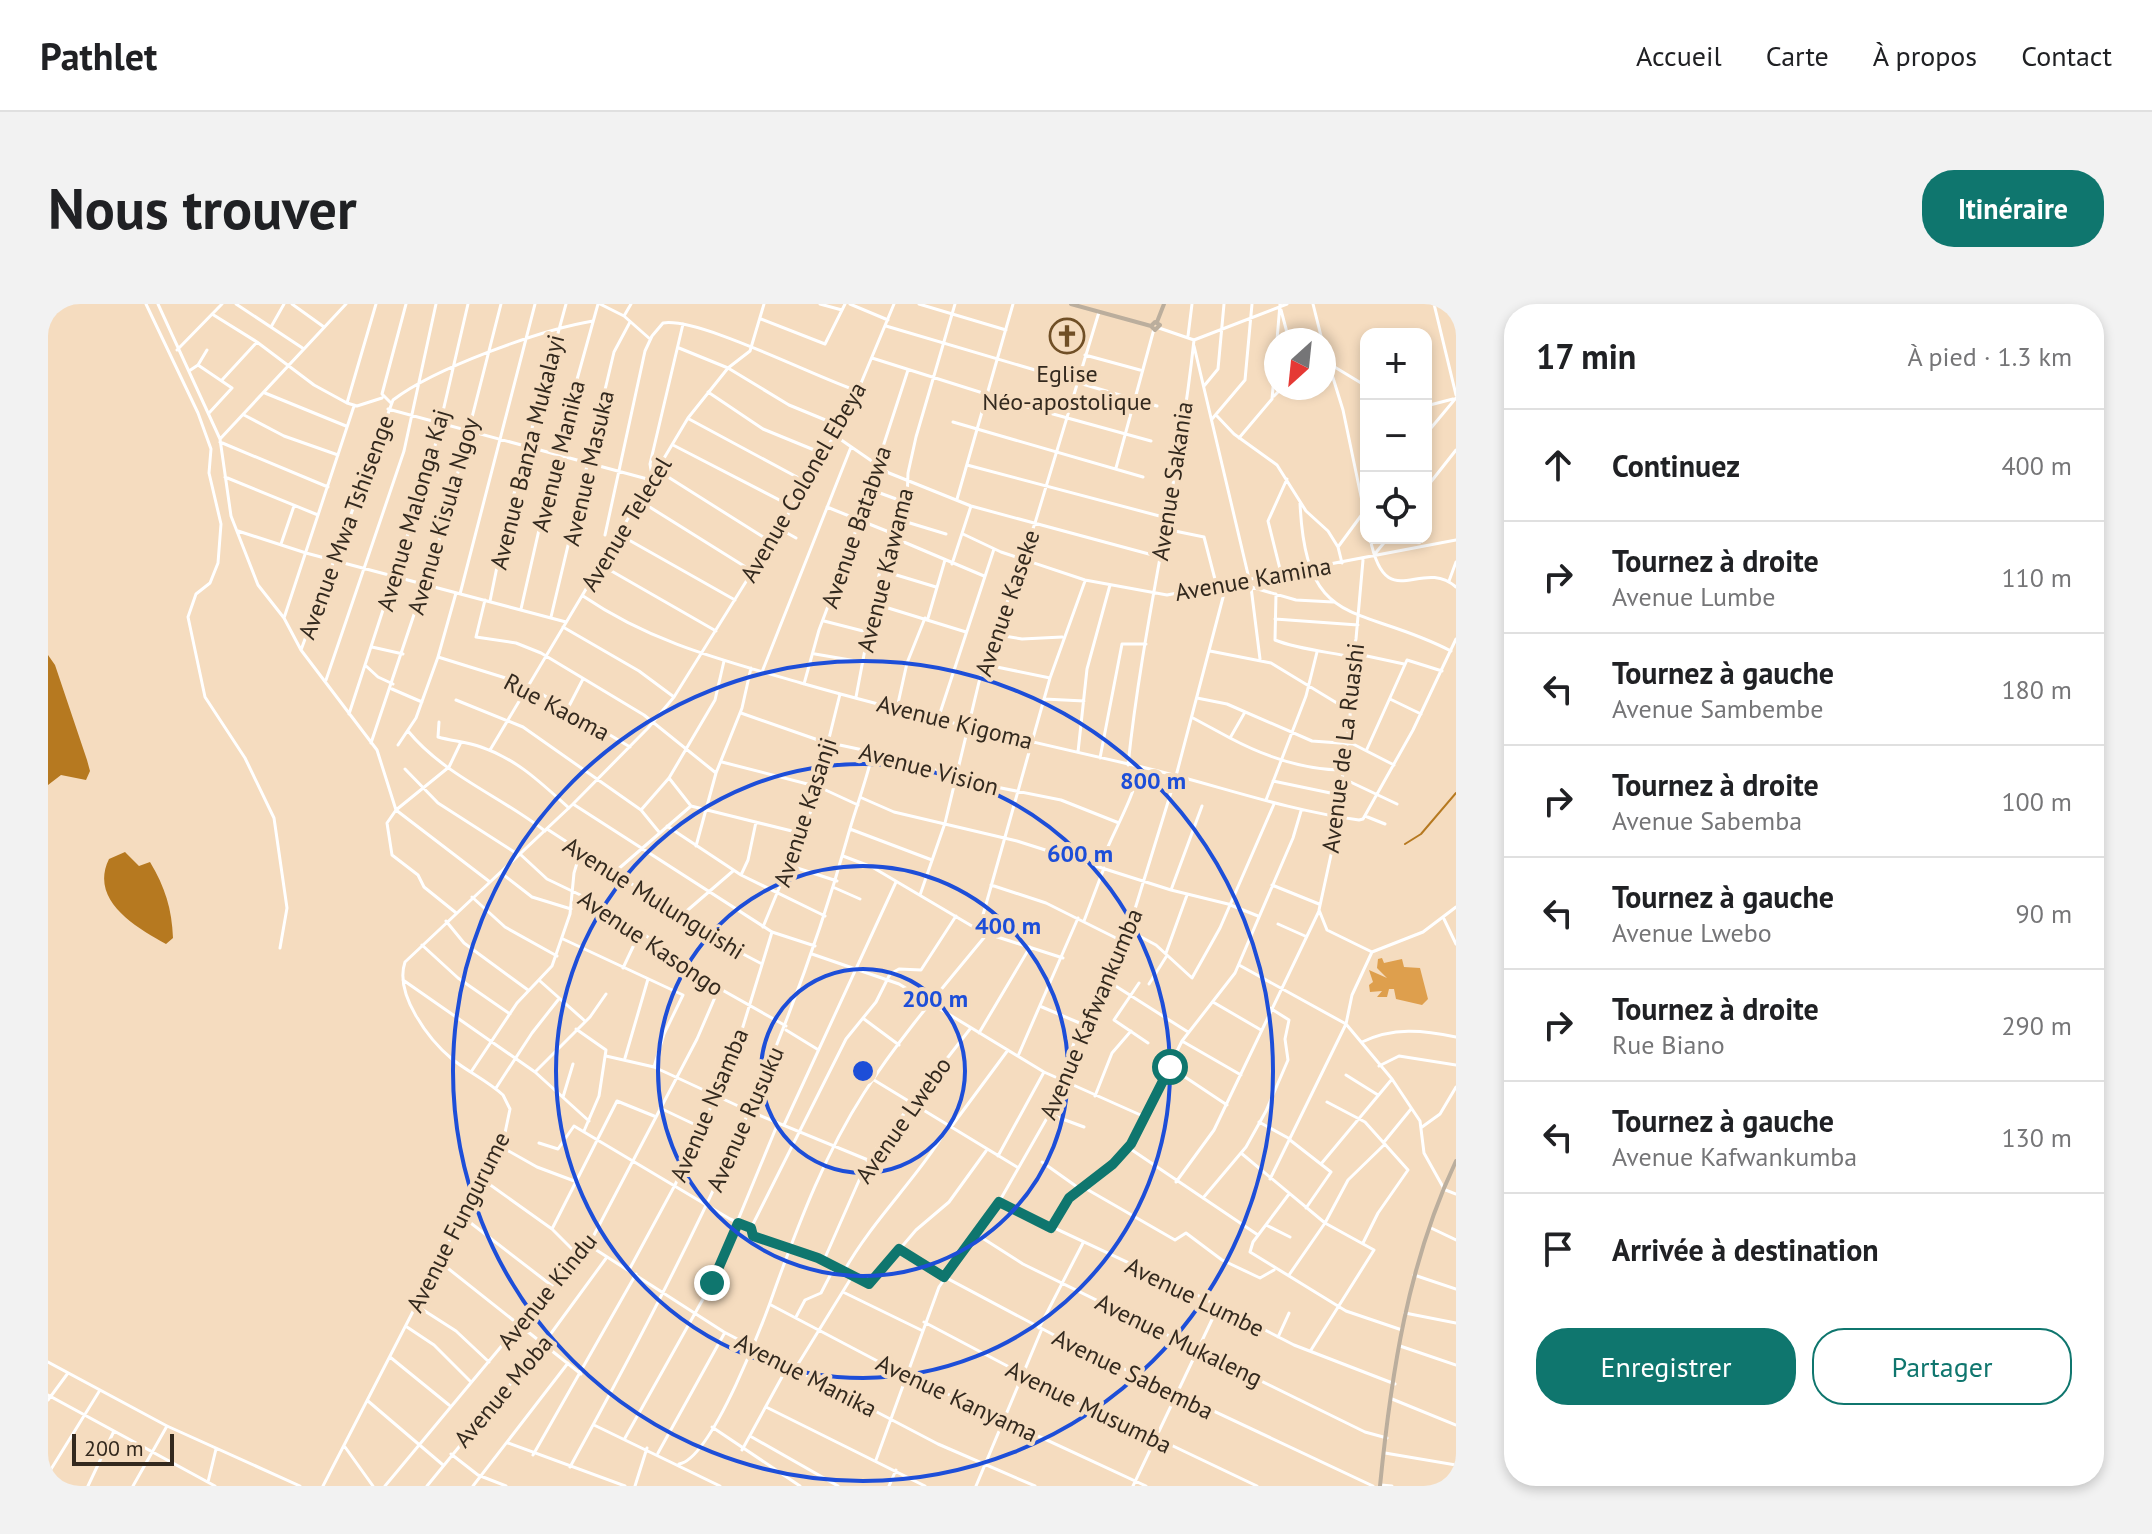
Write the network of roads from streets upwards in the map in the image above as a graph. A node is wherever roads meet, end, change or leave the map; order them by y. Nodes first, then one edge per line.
1 (146, 304) edge
2 (158, 304) edge
3 (222, 304) edge
4 (236, 304) edge
5 (284, 304) edge
6 (292, 304) edge
7 (346, 304) edge
8 (376, 304) edge
9 (406, 304) edge
10 (436, 304) edge
11 (468, 304) edge
12 (501, 304) edge
13 (535, 304) edge
14 (566, 304) edge
15 (599, 304) edge
16 (631, 304) edge
17 (764, 304) edge
18 (820, 304) edge
19 (847, 304) edge
20 (894, 304) edge
21 (919, 304) edge
22 (955, 304) edge
23 (1013, 304) edge
24 (1071, 304) edge
25 (1164, 304) edge
26 (1192, 304) edge
27 (1224, 304) edge
28 (1252, 304) edge
29 (1287, 304) edge
30 (1313, 304) edge
31 (1434, 304) edge
32 (1280, 305) edge
33 (1092, 307) edge
34 (842, 310) junction
35 (1099, 312) junction
36 (952, 313) junction
37 (212, 314) junction
38 (624, 316) junction
39 (1251, 318) junction
40 (761, 319) junction
41 (888, 320) junction
42 (593, 321) junction
43 (630, 322) junction
44 (683, 324) junction
45 (886, 326) junction
46 (271, 327) junction
47 (324, 327) junction
48 (1155, 328) junction
49 (1278, 328) edge
50 (1286, 328) edge
51 (1319, 328) edge
52 (1222, 329) junction
53 (1006, 330) junction
54 (558, 331) junction
55 (1188, 336) junction
56 (650, 339) junction
57 (526, 341) junction
58 (257, 342) junction
59 (1194, 342) junction
60 (944, 343) junction
61 (679, 348) junction
62 (304, 349) junction
63 (752, 349) junction
64 (176, 350) junction
65 (207, 350) dead end
66 (488, 355) junction
67 (1085, 355) junction
68 (872, 358) junction
69 (997, 359) junction
70 (198, 365) junction
71 (290, 365) junction
72 (728, 368) junction
73 (1336, 368) edge
74 (452, 369) junction
75 (908, 370) junction
76 (1140, 370) junction
77 (189, 371) junction
78 (936, 378) junction
79 (221, 382) junction
80 (1360, 382) edge
81 (1077, 383) junction
82 (417, 386) junction
83 (1204, 386) junction
84 (1336, 388) edge
85 (858, 391) junction
86 (708, 392) junction
87 (265, 393) junction
88 (987, 395) junction
89 (1456, 397) edge
90 (382, 398) junction
91 (1134, 400) junction
92 (1270, 400) edge
93 (347, 403) junction
94 (391, 403) junction
95 (1432, 404) edge
96 (354, 406) junction
97 (1157, 406) dead end
98 (387, 409) junction
99 (209, 413) junction
100 (244, 415) junction
101 (1216, 415) junction
102 (411, 417) junction
103 (688, 418) junction
104 (1067, 418) junction
105 (1212, 419) junction
106 (953, 422) dead end
107 (440, 424) junction
108 (347, 426) junction
109 (840, 426) junction
110 (1432, 426) edge
111 (977, 429) junction
112 (468, 431) junction
113 (1125, 434) junction
114 (835, 435) junction
115 (1239, 438) junction
116 (498, 439) junction
117 (220, 440) junction
118 (1151, 441) dead end
119 (673, 445) junction
120 (528, 447) junction
121 (851, 447) junction
122 (1456, 450) edge
123 (1057, 453) junction
124 (824, 454) junction
125 (338, 455) junction
126 (556, 455) junction
127 (590, 465) junction
128 (967, 465) junction
129 (877, 466) junction
130 (657, 470) junction
131 (1116, 470) junction
132 (620, 472) junction
133 (225, 477) junction
134 (1143, 477) dead end
135 (652, 479) junction
136 (1287, 479) junction
137 (909, 480) junction
138 (1432, 480) edge
139 (808, 483) junction
140 (328, 487) junction
141 (1360, 487) edge
142 (1045, 488) junction
143 (869, 489) junction
144 (957, 499) junction
145 (639, 500) junction
146 (907, 503) junction
147 (1300, 503) junction
148 (294, 506) junction
149 (971, 506) junction
150 (793, 507) junction
151 (827, 507) junction
152 (318, 515) junction
153 (1360, 517) edge
154 (1167, 518) junction
155 (859, 519) junction
156 (900, 520) junction
157 (1035, 523) junction
158 (780, 529) junction
159 (1165, 529) junction
160 (238, 531) junction
161 (620, 534) junction
162 (946, 534) dead end
163 (963, 534) junction
164 (605, 535) dead end
165 (893, 535) junction
166 (796, 538) dead end
167 (1456, 540) edge
168 (771, 542) junction
169 (1371, 544) edge
170 (1384, 544) edge
171 (280, 545) junction
172 (1338, 547) junction
173 (994, 549) junction
174 (306, 553) junction
175 (1160, 557) junction
176 (1374, 557) junction
177 (945, 560) junction
178 (1023, 560) junction
179 (1363, 560) junction
180 (336, 561) junction
181 (1456, 562) edge
182 (1342, 563) junction
183 (952, 564) junction
184 (601, 565) junction
185 (365, 568) junction
186 (1311, 569) junction
187 (880, 570) junction
188 (752, 571) junction
189 (1281, 575) junction
190 (395, 576) junction
191 (984, 576) junction
192 (1085, 580) junction
193 (1249, 581) junction
194 (1449, 581) junction
195 (424, 584) junction
196 (1110, 585) junction
197 (1226, 586) junction
198 (936, 587) junction
199 (1251, 587) junction
200 (1456, 587) edge
201 (1217, 588) junction
202 (458, 593) junction
203 (1154, 593) junction
204 (1276, 594) junction
205 (583, 596) junction
206 (488, 600) junction
207 (735, 600) junction
208 (1333, 602) junction
209 (872, 603) junction
210 (521, 609) junction
211 (1358, 615) junction
212 (551, 617) junction
213 (284, 618) junction
214 (926, 619) junction
215 (1275, 619) junction
216 (823, 620) junction
217 (567, 622) junction
218 (1358, 625) junction
219 (563, 627) junction
220 (716, 631) junction
221 (867, 632) junction
222 (966, 632) junction
223 (998, 635) junction
224 (1063, 637) junction
225 (1456, 639) edge
226 (1146, 644) junction
227 (372, 647) junction
228 (301, 650) junction
229 (1208, 650) junction
230 (1451, 651) junction
231 (1317, 652) junction
232 (403, 654) junction
233 (701, 654) junction
234 (813, 654) junction
235 (1353, 655) junction
236 (438, 657) junction
237 (545, 657) junction
238 (1260, 659) junction
239 (724, 661) junction
240 (862, 662) junction
241 (1404, 664) junction
242 (365, 665) junction
243 (986, 665) junction
244 (751, 668) junction
245 (1442, 671) junction
246 (762, 672) junction
247 (1050, 678) junction
248 (583, 679) junction
249 (326, 680) junction
250 (804, 684) junction
251 (1310, 684) junction
252 (392, 686) junction
253 (528, 686) junction
254 (840, 694) junction
255 (674, 697) junction
256 (856, 698) junction
257 (1197, 698) junction
258 (1044, 699) junction
259 (1390, 699) junction
260 (456, 700) dead end
261 (1084, 701) junction
262 (422, 702) junction
263 (897, 708) junction
264 (567, 710) junction
265 (1350, 711) junction
266 (1245, 712) junction
267 (741, 713) junction
268 (349, 714) junction
269 (1421, 714) junction
270 (508, 718) junction
271 (1192, 718) junction
272 (938, 719) junction
273 (439, 722) dead end
274 (653, 723) junction
275 (971, 728) junction
276 (408, 731) junction
277 (1292, 734) junction
278 (1230, 738) junction
279 (1031, 741) junction
280 (461, 742) junction
281 (371, 743) junction
282 (829, 743) junction
283 (1347, 743) junction
284 (398, 745) dead end
285 (630, 747) junction
286 (490, 750) junction
287 (685, 750) junction
288 (1366, 750) junction
289 (873, 752) junction
290 (1078, 752) junction
291 (1100, 758) junction
292 (1282, 758) junction
293 (721, 762) junction
294 (1128, 765) junction
295 (1394, 765) junction
296 (449, 767) junction
297 (1140, 767) junction
298 (405, 769) dead end
299 (1343, 770) junction
300 (716, 773) junction
301 (1176, 776) junction
302 (957, 777) junction
303 (669, 778) junction
304 (1342, 778) junction
305 (597, 779) junction
306 (1273, 781) junction
307 (819, 787) junction
308 (422, 791) junction
309 (1017, 792) junction
310 (1378, 794) junction
311 (1340, 795) junction
312 (861, 798) junction
313 (1266, 801) junction
314 (1274, 804) junction
315 (1397, 804) dead end
316 (858, 805) junction
317 (571, 806) junction
318 (691, 806) junction
319 (1202, 806) dead end
320 (396, 810) junction
321 (641, 810) junction
322 (705, 810) junction
323 (1301, 811) junction
324 (1365, 816) junction
325 (1338, 818) junction
326 (756, 820) junction
327 (945, 823) junction
328 (1119, 823) junction
329 (1385, 824) dead end
330 (667, 826) junction
331 (850, 829) junction
332 (546, 830) junction
333 (659, 832) junction
334 (801, 834) junction
335 (1005, 838) junction
336 (696, 846) junction
337 (641, 849) junction
338 (580, 853) junction
339 (520, 854) junction
340 (843, 856) junction
341 (934, 861) junction
342 (790, 866) junction
343 (1102, 866) junction
344 (733, 871) junction
345 (501, 872) junction
346 (615, 872) junction
347 (741, 875) junction
348 (837, 881) junction
349 (490, 882) junction
350 (896, 882) junction
351 (1145, 882) junction
352 (991, 885) junction
353 (1272, 885) junction
354 (835, 888) junction
355 (1171, 890) junction
356 (574, 891) junction
357 (707, 891) junction
358 (779, 895) junction
359 (920, 895) junction
360 (1187, 895) junction
361 (472, 897) junction
362 (860, 899) dead end
363 (1228, 904) junction
364 (1319, 904) junction
365 (1456, 907) edge
366 (571, 909) junction
367 (1319, 910) junction
368 (455, 912) junction
369 (681, 916) junction
370 (825, 916) junction
371 (956, 916) junction
372 (1258, 916) junction
373 (1078, 918) junction
374 (1444, 919) junction
375 (446, 921) junction
376 (1084, 921) junction
377 (1278, 924) dead end
378 (763, 927) junction
379 (979, 929) junction
380 (1128, 930) junction
381 (640, 932) junction
382 (772, 932) junction
383 (987, 934) junction
384 (1305, 936) junction
385 (563, 939) junction
386 (1122, 941) junction
387 (422, 944) junction
388 (1456, 944) edge
389 (815, 946) junction
390 (1031, 946) junction
391 (280, 948) dead end
392 (1372, 952) junction
393 (812, 954) junction
394 (1166, 954) junction
395 (557, 956) junction
396 (1063, 958) junction
397 (762, 964) junction
398 (1239, 965) junction
399 (623, 968) junction
400 (857, 968) junction
401 (1103, 978) junction
402 (648, 979) junction
403 (888, 979) junction
404 (403, 980) junction
405 (540, 980) junction
406 (1139, 983) dead end
407 (1149, 984) dead end
408 (1280, 987) junction
409 (719, 988) junction
410 (528, 991) junction
411 (606, 994) dead end
412 (1132, 994) junction
413 (558, 1000) junction
414 (1212, 1001) junction
415 (931, 1003) junction
416 (1042, 1007) junction
417 (749, 1008) junction
418 (1270, 1008) junction
419 (510, 1014) junction
420 (863, 1018) junction
421 (585, 1021) junction
422 (1082, 1024) junction
423 (1346, 1024) junction
424 (786, 1028) junction
425 (971, 1028) junction
426 (576, 1029) junction
427 (1261, 1030) junction
428 (1131, 1031) junction
429 (1188, 1032) junction
430 (979, 1033) junction
431 (1456, 1037) edge
432 (1182, 1041) junction
433 (491, 1042) junction
434 (1362, 1042) junction
435 (1148, 1043) dead end
436 (899, 1045) junction
437 (817, 1049) junction
438 (1008, 1050) junction
439 (606, 1056) junction
440 (1018, 1056) junction
441 (515, 1058) junction
442 (625, 1058) junction
443 (573, 1064) dead end
444 (1456, 1065) edge
445 (1379, 1066) junction
446 (654, 1067) junction
447 (1170, 1067) junction
448 (471, 1072) junction
449 (535, 1072) junction
450 (1044, 1072) junction
451 (1241, 1075) junction
452 (1346, 1075) dead end
453 (675, 1076) junction
454 (1392, 1079) junction
455 (873, 1080) junction
456 (1064, 1081) junction
457 (1456, 1087) edge
458 (496, 1089) junction
459 (1378, 1095) junction
460 (716, 1096) junction
461 (1095, 1096) junction
462 (563, 1097) junction
463 (1327, 1102) dead end
464 (912, 1104) junction
465 (1227, 1105) junction
466 (659, 1107) junction
467 (1411, 1109) junction
468 (749, 1111) junction
469 (1049, 1114) junction
470 (655, 1116) junction
471 (1146, 1117) junction
472 (1359, 1117) junction
473 (589, 1121) junction
474 (1259, 1122) junction
475 (778, 1123) junction
476 (784, 1125) junction
477 (950, 1126) junction
478 (700, 1127) junction
479 (1084, 1127) dead end
480 (1422, 1127) junction
481 (584, 1131) junction
482 (801, 1131) junction
483 (1290, 1139) junction
484 (599, 1140) junction
485 (539, 1143) dead end
486 (1384, 1143) junction
487 (498, 1145) junction
488 (834, 1145) junction
489 (1128, 1148) junction
490 (986, 1151) junction
491 (1241, 1153) junction
492 (998, 1157) junction
493 (868, 1160) junction
494 (633, 1161) junction
495 (1456, 1161) edge
496 (1042, 1162) dead end
497 (1321, 1164) junction
498 (1017, 1167) junction
499 (482, 1179) junction
500 (1270, 1179) junction
501 (577, 1182) junction
502 (1176, 1182) junction
503 (675, 1185) junction
504 (1081, 1188) junction
505 (1443, 1188) junction
506 (1289, 1194) junction
507 (1456, 1194) edge
508 (1203, 1198) junction
509 (999, 1202) junction
510 (707, 1206) junction
511 (1306, 1208) junction
512 (463, 1217) junction
513 (738, 1223) junction
514 (1325, 1223) junction
515 (1267, 1225) junction
516 (1429, 1227) junction
517 (751, 1228) junction
518 (1051, 1228) junction
519 (552, 1229) junction
520 (975, 1234) junction
521 (1258, 1235) junction
522 (1290, 1237) dead end
523 (1456, 1240) edge
524 (1083, 1243) junction
525 (1363, 1243) junction
526 (587, 1244) junction
527 (792, 1248) junction
528 (899, 1249) junction
529 (577, 1255) junction
530 (607, 1257) junction
531 (824, 1260) junction
532 (439, 1262) junction
533 (835, 1266) junction
534 (1275, 1269) junction
535 (629, 1270) junction
536 (844, 1271) junction
537 (636, 1274) junction
538 (853, 1275) junction
539 (1414, 1275) junction
540 (1288, 1276) junction
541 (944, 1277) junction
542 (1062, 1282) junction
543 (551, 1285) junction
544 (1456, 1289) edge
545 (843, 1292) junction
546 (665, 1293) junction
547 (771, 1305) junction
548 (417, 1306) junction
549 (1218, 1307) junction
550 (1337, 1307) junction
551 (695, 1313) junction
552 (1289, 1313) dead end
553 (1405, 1313) junction
554 (796, 1317) junction
555 (924, 1322) junction
556 (519, 1323) junction
557 (1456, 1323) edge
558 (406, 1326) junction
559 (1040, 1329) junction
560 (819, 1330) junction
561 (921, 1330) junction
562 (1402, 1330) junction
563 (724, 1332) junction
564 (1278, 1337) junction
565 (544, 1343) junction
566 (1400, 1346) junction
567 (755, 1348) junction
568 (1196, 1348) junction
569 (1310, 1351) junction
570 (390, 1357) junction
571 (48, 1362) edge
572 (489, 1362) junction
573 (568, 1363) junction
574 (1456, 1365) edge
575 (788, 1366) junction
576 (795, 1369) junction
577 (68, 1373) junction
578 (581, 1374) junction
579 (1022, 1374) junction
580 (906, 1375) junction
581 (471, 1382) junction
582 (1395, 1384) junction
583 (100, 1390) junction
584 (1175, 1394) junction
585 (49, 1397) edge
586 (1392, 1399) junction
587 (368, 1401) junction
588 (449, 1405) junction
589 (766, 1407) junction
590 (87, 1416) junction
591 (891, 1418) junction
592 (1004, 1419) junction
593 (594, 1425) junction
594 (1456, 1425) edge
595 (167, 1426) junction
596 (712, 1427) junction
597 (114, 1431) junction
598 (750, 1436) junction
599 (625, 1438) junction
600 (1387, 1438) junction
601 (1155, 1439) junction
602 (418, 1443) junction
603 (508, 1443) junction
604 (345, 1447) junction
605 (647, 1448) junction
606 (216, 1449) junction
607 (742, 1450) junction
608 (150, 1451) junction
609 (658, 1453) junction
610 (1385, 1453) junction
611 (451, 1454) junction
612 (533, 1455) junction
613 (876, 1460) junction
614 (679, 1464) junction
615 (985, 1464) junction
616 (443, 1465) junction
617 (1456, 1465) edge
618 (570, 1467) junction
619 (896, 1470) junction
620 (48, 1474) edge
621 (481, 1477) junction
622 (208, 1482) junction
623 (1134, 1484) edge
624 (1380, 1485) edge
625 (88, 1486) edge
626 (133, 1486) edge
627 (215, 1486) edge
628 (300, 1486) edge
629 (323, 1486) edge
630 (373, 1486) edge
631 (385, 1486) edge
632 (427, 1486) edge
633 (473, 1486) edge
634 (506, 1486) edge
635 (625, 1486) edge
636 (635, 1486) edge
637 (720, 1486) edge
638 (800, 1486) edge
639 (838, 1486) edge
640 (889, 1486) edge
641 (925, 1486) edge
642 (976, 1486) edge
643 (1035, 1486) edge
644 (1146, 1486) edge
645 (1257, 1486) edge
646 (1373, 1486) edge
647 (1392, 1486) edge

1 - 391 street
2 - 64 street
3 - 37 street
4 - 46 street
5 - 46 street
6 - 47 street
7 - 47 street
8 - 93 street
9 - 90 street, Avenue Mwa Tshisenge
10 - 82 street
11 - 74 street, Avenue Malonga Kaj
12 - 66 street, Avenue Kisula Ngoy
13 - 57 street
14 - 54 street, Avenue Banza Mukalayi
15 - 38 street
15 - 42 street, Avenue Manika
16 - 38 street
17 - 40 street
18 - 34 street
19 - 34 street
19 - 41 street
20 - 41 street, Avenue Colonel Ebeya
21 - 36 street
22 - 36 street, Avenue Kawama
23 - 53 street
24 - 33 street
25 - 48 street
26 - 55 street
27 - 52 street
28 - 39 street
29 - 32 street
30 - 51 street
31 - 89 street
32 - 39 street
32 - 49 street
32 - 50 street
33 - 35 street
34 - 40 street
35 - 48 street
35 - 67 street, Avenue Kaseke
36 - 53 street
36 - 60 street, Avenue Kawama
37 - 58 street
37 - 64 street
38 - 43 street
39 - 52 street
39 - 101 street
40 - 63 street
41 - 45 street, Avenue Colonel Ebeya
42 - 54 street, Avenue Mwa Tshisenge
42 - 126 street, Avenue Manika
43 - 56 street
43 - 127 street, Avenue Masuka
44 - 56 street
44 - 61 street
44 - 63 street
45 - 60 street
45 - 68 street, Avenue Colonel Ebeya
46 - 62 street
47 - 62 street
48 - 55 street
48 - 76 street
52 - 59 street
52 - 83 street
53 - 69 street
54 - 57 street, Avenue Mwa Tshisenge
54 - 120 street, Avenue Banza Mukalayi
55 - 59 street
56 - 132 street
57 - 66 street, Avenue Mwa Tshisenge
57 - 116 street
58 - 71 street
58 - 79 street
59 - 83 street
59 - 154 street, Avenue Sakania
60 - 69 street
60 - 78 street, Avenue Kawama
61 - 72 street
61 - 135 street
62 - 71 street
63 - 72 street, Avenue Telecel
63 - 85 street
64 - 77 street
65 - 70 street
66 - 74 street, Avenue Mwa Tshisenge
66 - 112 street, Avenue Kisula Ngoy
67 - 76 street
67 - 81 street, Avenue Kaseke
68 - 75 street
68 - 85 street, Avenue Colonel Ebeya
69 - 81 street
69 - 88 street
70 - 77 street
70 - 79 street
71 - 87 street
71 - 93 street
72 - 86 street, Avenue Telecel
72 - 109 street
73 - 80 street
74 - 82 street, Avenue Mwa Tshisenge
74 - 107 street, Avenue Malonga Kaj
75 - 78 street
75 - 129 street, Avenue Batabwa
76 - 91 street
77 - 99 street
78 - 88 street
78 - 137 street, Avenue Kawama
79 - 99 street
81 - 91 street
81 - 104 street, Avenue Kaseke
82 - 94 street, Avenue Mwa Tshisenge
82 - 102 street
83 - 105 street
84 - 141 street
85 - 109 street, Avenue Colonel Ebeya
86 - 103 street, Avenue Telecel
86 - 124 street
87 - 100 street
87 - 108 street
88 - 104 street
88 - 111 street
89 - 95 street
89 - 110 street
90 - 94 street, Avenue Mwa Tshisenge
90 - 96 street
91 - 97 street
91 - 113 street
92 - 115 street
93 - 96 street
94 - 98 street, Avenue Mwa Tshisenge
96 - 108 street
98 - 102 street, Avenue Mwa Tshisenge
98 - 180 street, Avenue Mwa Tshisenge
99 - 117 street
100 - 117 street
100 - 125 street
101 - 105 street
101 - 115 street
102 - 107 street, Avenue Mwa Tshisenge
102 - 185 street
103 - 119 street, Avenue Telecel
103 - 139 street
104 - 113 street
104 - 123 street, Avenue Kaseke
105 - 193 street
106 - 111 street
107 - 112 street, Avenue Mwa Tshisenge
107 - 190 street, Avenue Malonga Kaj
108 - 125 street
109 - 114 street, Avenue Colonel Ebeya
111 - 123 street
111 - 128 street
112 - 116 street, Avenue Mwa Tshisenge
112 - 195 street, Avenue Kisula Ngoy
113 - 118 street
113 - 131 street
114 - 121 street
114 - 124 street, Avenue Colonel Ebeya
115 - 136 street
116 - 120 street, Avenue Mwa Tshisenge
116 - 202 street
117 - 133 street
117 - 140 street
119 - 130 street, Avenue Telecel
119 - 150 street
120 - 126 street, Avenue Mwa Tshisenge
120 - 206 street, Avenue Banza Mukalayi
121 - 129 street
121 - 151 street
122 - 138 street
123 - 131 street
123 - 142 street, Avenue Kaseke
124 - 139 street, Avenue Colonel Ebeya
125 - 140 street
126 - 127 street, Avenue Mwa Tshisenge
126 - 210 street, Avenue Manika
127 - 132 street, Avenue Mwa Tshisenge
127 - 212 street, Avenue Masuka
128 - 142 street
128 - 144 street
129 - 137 street
129 - 143 street, Avenue Batabwa
130 - 135 street, Avenue Telecel
130 - 168 street
131 - 134 street
132 - 135 street, Avenue Mwa Tshisenge
132 - 164 street
133 - 148 street
133 - 160 street
135 - 145 street, Avenue Telecel
136 - 147 street
136 - 189 street
137 - 144 street
137 - 146 street, Avenue Kawama
139 - 150 street, Avenue Colonel Ebeya
140 - 152 street
142 - 154 street
142 - 157 street, Avenue Kaseke
143 - 146 street
143 - 155 street, Avenue Batabwa
144 - 149 street
145 - 161 street, Avenue Telecel
145 - 188 street
146 - 156 street, Avenue Kawama
147 - 172 street
147 - 186 street
148 - 152 street
148 - 171 street
149 - 157 street
149 - 163 street
150 - 158 street, Avenue Colonel Ebeya
151 - 155 street
151 - 246 street
152 - 174 street
153 - 172 street
154 - 159 street, Avenue Sakania
155 - 165 street
155 - 216 street, Avenue Batabwa
156 - 162 street
156 - 165 street, Avenue Kawama
157 - 175 street
157 - 178 street, Avenue Kaseke
158 - 166 street
158 - 168 street, Avenue Colonel Ebeya
159 - 175 street, Avenue Sakania
159 - 201 street
160 - 171 street
160 - 213 street
161 - 184 street, Avenue Telecel
161 - 207 street
163 - 173 street, Avenue Kamina
163 - 183 street
165 - 177 street
165 - 187 street, Avenue Kawama
167 - 176 street, Avenue Kamina
168 - 188 street, Avenue Colonel Ebeya
169 - 176 street
170 - 176 street
171 - 174 street
172 - 182 street
173 - 178 street, Avenue Kamina
173 - 191 street
174 - 180 street
174 - 213 street
175 - 203 street, Avenue Sakania
176 - 179 street, Avenue Kamina
176 - 194 street
177 - 183 street
177 - 198 street
178 - 192 street, Avenue Kamina
178 - 223 street, Avenue Kaseke
179 - 182 street, Avenue Kamina
179 - 211 street, Avenue de La Ruashi
180 - 185 street
180 - 228 street, Avenue Mwa Tshisenge
181 - 194 street
182 - 186 street, Avenue Kamina
183 - 191 street
184 - 205 street, Avenue Telecel
184 - 220 street
185 - 190 street
185 - 249 street
186 - 189 street, Avenue Kamina
186 - 208 street
187 - 198 street
187 - 209 street, Avenue Kawama
188 - 207 street, Avenue Colonel Ebeya
189 - 193 street, Avenue Kamina
190 - 195 street
190 - 227 street, Avenue Malonga Kaj
191 - 222 street
192 - 196 street, Avenue Kamina
192 - 224 street
193 - 197 street, Avenue Kamina
193 - 199 street
194 - 200 street
195 - 202 street
195 - 232 street, Avenue Kisula Ngoy
196 - 203 street, Avenue Kamina
196 - 261 street
197 - 201 street, Avenue Kamina
197 - 229 street, Avenue Kafwankumba
198 - 214 street
199 - 204 street
199 - 238 street
201 - 203 street, Avenue Kamina
202 - 206 street
202 - 236 street
203 - 226 street, Avenue Sakania
204 - 208 street
204 - 215 street
205 - 217 street, Avenue Telecel
205 - 233 street, Avenue Kigoma
206 - 210 street
206 - 237 street, Avenue Banza Mukalayi
207 - 220 street, Avenue Colonel Ebeya
208 - 211 street
209 - 214 street
209 - 221 street, Avenue Kawama
210 - 212 street
211 - 218 street, Avenue de La Ruashi
211 - 230 street
212 - 217 street
213 - 228 street
214 - 222 street
214 - 263 street
215 - 218 street
215 - 231 street
216 - 221 street
216 - 234 street, Avenue Batabwa
217 - 219 street, Avenue Telecel
218 - 235 street, Avenue de La Ruashi
219 - 237 street, Avenue Telecel
219 - 255 street
220 - 233 street, Avenue Colonel Ebeya
221 - 240 street, Avenue Kawama
222 - 272 street
223 - 224 street
223 - 243 street, Avenue Kaseke
224 - 247 street
225 - 230 street
226 - 291 street
226 - 294 street, Avenue Sakania
227 - 232 street
227 - 242 street, Avenue Malonga Kaj
228 - 249 street
229 - 238 street
229 - 257 street, Avenue Kafwankumba
230 - 245 street
231 - 235 street
231 - 251 street
232 - 252 street, Avenue Kisula Ngoy
233 - 239 street, Avenue Kigoma
233 - 255 street, Avenue Colonel Ebeya
234 - 240 street
234 - 250 street, Avenue Batabwa
235 - 241 street
235 - 265 street, Avenue de La Ruashi
236 - 253 street, Rue Kaoma
236 - 262 street
237 - 248 street
237 - 253 street, Avenue Telecel
238 - 251 street
239 - 244 street, Avenue Kigoma
239 - 287 street
240 - 256 street, Avenue Kawama
241 - 245 street
241 - 259 street
242 - 252 street
242 - 268 street, Avenue Malonga Kaj
243 - 247 street
243 - 275 street, Avenue Kaseke
244 - 246 street, Avenue Kigoma
244 - 267 street
245 - 269 street
246 - 250 street, Avenue Kigoma
247 - 258 street
248 - 264 street
248 - 274 street
249 - 268 street
250 - 254 street, Avenue Kigoma
251 - 265 street
251 - 277 street
252 - 262 street
252 - 281 street, Avenue Kisula Ngoy
253 - 264 street, Rue Kaoma
253 - 270 street, Avenue Telecel
254 - 256 street, Avenue Kigoma
254 - 282 street, Avenue Kasanji
255 - 274 street, Avenue Colonel Ebeya
256 - 263 street, Avenue Kigoma
257 - 266 street
257 - 271 street, Avenue Kafwankumba
258 - 261 street
258 - 279 street
259 - 269 street
259 - 288 street
260 - 270 street
261 - 290 street
262 - 276 street
263 - 272 street, Avenue Kigoma
264 - 285 street, Rue Kaoma
265 - 283 street, Avenue de La Ruashi
266 - 277 street
266 - 278 street
267 - 282 street, Avenue Vision
267 - 293 street
268 - 281 street
269 - 295 street
270 - 286 street, Avenue Telecel
270 - 305 street
271 - 278 street
271 - 301 street, Avenue Kafwankumba
272 - 275 street, Avenue Kigoma
273 - 280 street
274 - 285 street, Avenue Colonel Ebeya
274 - 287 street
275 - 279 street, Avenue Kigoma
275 - 302 street, Avenue Kaseke
276 - 284 street
276 - 296 street, Avenue Mulunguishi
277 - 283 street
277 - 292 street
278 - 292 street
279 - 290 street, Avenue Kigoma
279 - 309 street
280 - 286 street
280 - 296 street
281 - 320 street
282 - 289 street, Avenue Vision
282 - 307 street, Avenue Kasanji
283 - 288 street
283 - 299 street, Avenue de La Ruashi
285 - 305 street, Avenue Colonel Ebeya
286 - 317 street
287 - 300 street
287 - 303 street
288 - 295 street
289 - 302 street, Avenue Vision
289 - 312 street, Avenue Rusuku
290 - 291 street, Avenue Kigoma
291 - 294 street, Avenue Kigoma
292 - 299 street
292 - 306 street
293 - 300 street
293 - 307 street
294 - 297 street, Avenue Kigoma
295 - 310 street
296 - 308 street
296 - 332 street, Avenue Mulunguishi
297 - 301 street, Avenue Kigoma
297 - 328 street
298 - 308 street, Avenue Kasongo
299 - 304 street, Avenue de La Ruashi
300 - 322 street
301 - 313 street, Avenue Kigoma
301 - 351 street, Avenue Kafwankumba
302 - 309 street, Avenue Vision
302 - 327 street, Avenue Kaseke
303 - 318 street
303 - 321 street
304 - 310 street
304 - 311 street, Avenue de La Ruashi
305 - 317 street, Avenue Colonel Ebeya
305 - 321 street
306 - 311 street
306 - 313 street
307 - 316 street
307 - 334 street, Avenue Kasanji
308 - 320 street
308 - 339 street, Avenue Kasongo
309 - 328 street, Avenue Vision
309 - 335 street
310 - 315 street
310 - 324 street
311 - 325 street, Avenue de La Ruashi
312 - 316 street, Avenue Rusuku
312 - 327 street
313 - 314 street, Avenue Kigoma
314 - 323 street, Avenue Kigoma
314 - 363 street
316 - 331 street, Avenue Rusuku
317 - 332 street, Avenue Colonel Ebeya
317 - 337 street
318 - 322 street
318 - 330 street
319 - 355 street
320 - 349 street
320 - 368 street
321 - 333 street
322 - 326 street
322 - 336 street
323 - 325 street, Avenue Kigoma
323 - 353 street
324 - 325 street, Avenue Kigoma
324 - 329 street
325 - 364 street, Avenue de La Ruashi
326 - 334 street
326 - 347 street
327 - 335 street
327 - 341 street, Avenue Kaseke
328 - 343 street
330 - 333 street
330 - 336 street
331 - 340 street, Avenue Rusuku
331 - 341 street
332 - 338 street, Avenue Mulunguishi
332 - 339 street, Avenue Colonel Ebeya
333 - 337 street
334 - 342 street, Avenue Kasanji
335 - 343 street
335 - 352 street
336 - 344 street
337 - 346 street
337 - 357 street
338 - 346 street, Avenue Mulunguishi
338 - 356 street
339 - 345 street, Avenue Colonel Ebeya
339 - 356 street, Avenue Kasongo
340 - 348 street, Avenue Rusuku
340 - 350 street
341 - 359 street, Avenue Kaseke
342 - 348 street
342 - 358 street, Avenue Kasanji
343 - 351 street
343 - 376 street
344 - 347 street
344 - 357 street
345 - 349 street, Avenue Colonel Ebeya
345 - 366 street
346 - 369 street, Avenue Mulunguishi
347 - 358 street
348 - 354 street, Avenue Rusuku
349 - 361 street, Avenue Colonel Ebeya
350 - 359 street
350 - 400 street
351 - 355 street
351 - 380 street, Avenue Kafwankumba
352 - 373 street
352 - 379 street
353 - 364 street
353 - 372 street
354 - 362 street
354 - 370 street, Avenue Rusuku
355 - 360 street
356 - 366 street
356 - 381 street, Avenue Kasongo
357 - 369 street
357 - 378 street
358 - 370 street
358 - 378 street, Avenue Kasanji
359 - 371 street
360 - 363 street
360 - 394 street
361 - 368 street, Avenue Colonel Ebeya
361 - 395 street
363 - 372 street
363 - 394 street
364 - 367 street, Avenue de La Ruashi
365 - 374 street
366 - 385 street
367 - 384 street
367 - 392 street
368 - 375 street, Avenue Colonel Ebeya
369 - 397 street, Avenue Mulunguishi
370 - 389 street, Avenue Rusuku
371 - 379 street
371 - 403 street
372 - 398 street
373 - 376 street
373 - 396 street
374 - 388 street
374 - 392 street
375 - 387 street, Avenue Colonel Ebeya
375 - 410 street
376 - 386 street
377 - 384 street
378 - 382 street
379 - 383 street
380 - 386 street, Avenue Kafwankumba
380 - 394 street
381 - 399 street
381 - 409 street, Avenue Kasongo
382 - 389 street
382 - 397 street, Avenue Nsamba
383 - 390 street
383 - 415 street
384 - 408 street
385 - 395 street
385 - 399 street
386 - 401 street, Avenue Kafwankumba
387 - 404 street, Avenue Colonel Ebeya
387 - 419 street
389 - 393 street, Avenue Rusuku
390 - 396 street
390 - 430 street
392 - 423 street
393 - 400 street
393 - 424 street, Avenue Rusuku
394 - 407 street
395 - 405 street
396 - 416 street
397 - 417 street, Avenue Nsamba
398 - 408 street
398 - 414 street
399 - 402 street
400 - 403 street
400 - 437 street
401 - 412 street
401 - 422 street, Avenue Kafwankumba
402 - 442 street
402 - 446 street
403 - 415 street
403 - 420 street
404 - 433 street
404 - 448 street
405 - 410 street
405 - 413 street
406 - 412 street
408 - 418 street
408 - 423 street
409 - 417 street, Avenue Kasongo
409 - 453 street, Avenue Kindu
410 - 419 street
411 - 421 street
412 - 428 street
412 - 429 street
413 - 421 street
413 - 441 street
414 - 427 street
414 - 429 street
415 - 425 street
415 - 436 street
416 - 422 street
416 - 440 street
417 - 424 street, Avenue Kasongo
417 - 460 street, Avenue Nsamba
418 - 427 street
418 - 474 street
419 - 433 street
420 - 436 street
420 - 482 street
421 - 426 street
422 - 456 street, Avenue Kafwankumba
423 - 434 street
423 - 483 street
424 - 437 street, Avenue Kasongo
424 - 468 street, Avenue Rusuku
425 - 430 street
425 - 464 street, Avenue Lwebo
426 - 439 street
426 - 449 street
427 - 451 street
428 - 435 street
428 - 461 street
429 - 432 street
430 - 438 street
431 - 434 street
432 - 447 street
432 - 451 street
433 - 441 street
433 - 448 street
434 - 445 street
436 - 455 street
437 - 476 street
438 - 440 street
438 - 477 street
439 - 442 street
439 - 473 street
440 - 450 street
441 - 449 street
441 - 458 street
442 - 446 street
443 - 462 street
444 - 445 street
445 - 454 street
446 - 453 street
447 - 465 street
447 - 471 street
448 - 458 street
449 - 462 street
450 - 456 street
450 - 492 street
451 - 465 street
452 - 459 street
453 - 460 street
453 - 466 street, Avenue Kindu
454 - 459 street
454 - 467 street
455 - 464 street
455 - 488 street
456 - 461 street
456 - 469 street, Avenue Kafwankumba
457 - 480 street
458 - 487 street, Avenue Fungurume
459 - 472 street
460 - 468 street
460 - 478 street, Avenue Nsamba
461 - 471 street
462 - 473 street
463 - 472 street
464 - 477 street
464 - 493 street, Avenue Lwebo
465 - 502 street
466 - 470 street, Avenue Kindu
466 - 478 street
467 - 480 street
467 - 486 street
468 - 475 street
468 - 510 street, Avenue Rusuku
469 - 479 street
469 - 498 street, Avenue Kafwankumba
470 - 484 street
470 - 494 street, Avenue Kindu
471 - 489 street
472 - 486 street
472 - 497 street
473 - 481 street
474 - 483 street
474 - 491 street
475 - 476 street
475 - 513 street
476 - 482 street
477 - 490 street
477 - 536 street
478 - 503 street, Avenue Nsamba
480 - 505 street
481 - 484 street
481 - 485 street
482 - 488 street
482 - 517 street
483 - 497 street
483 - 500 street
484 - 494 street
484 - 501 street
486 - 514 street
486 - 525 street
487 - 499 street, Avenue Fungurume
487 - 501 street
488 - 493 street
488 - 527 street
489 - 502 street
489 - 504 street
490 - 492 street
490 - 528 street
491 - 500 street
491 - 508 street
492 - 498 street
493 - 531 street, Avenue Lwebo
494 - 503 street
494 - 526 street, Avenue Kindu
495 - 505 street
496 - 504 street
497 - 511 street
498 - 509 street, Avenue Kafwankumba
499 - 512 street, Avenue Fungurume
499 - 519 street
500 - 506 street
501 - 519 street
502 - 508 street
503 - 510 street
503 - 535 street, Avenue Nsamba
504 - 518 street
504 - 534 street
505 - 507 street
505 - 516 street
506 - 511 street
506 - 515 street
508 - 521 street
509 - 518 street, Avenue Lumbe
509 - 520 street, Avenue Kafwankumba
510 - 513 street
510 - 546 street, Avenue Rusuku
511 - 514 street
512 - 532 street, Avenue Fungurume
512 - 543 street
513 - 517 street
513 - 551 street
514 - 525 street
514 - 540 street
515 - 521 street
515 - 522 street
516 - 523 street
516 - 539 street
517 - 527 street
518 - 524 street, Avenue Lumbe
519 - 529 street
520 - 541 street, Avenue Kafwankumba
520 - 542 street, Avenue Mukaleng
521 - 534 street
524 - 542 street
524 - 549 street, Avenue Lumbe
525 - 550 street
526 - 529 street, Avenue Kindu
526 - 530 street, Avenue Manika
527 - 531 street
527 - 547 street
528 - 538 street
528 - 541 street, Avenue Sabemba
529 - 543 street, Avenue Kindu
530 - 535 street, Avenue Manika
530 - 565 street, Avenue Moba
531 - 533 street
532 - 548 street, Avenue Fungurume
532 - 556 street
533 - 536 street
533 - 554 street
534 - 540 street
535 - 537 street, Avenue Manika
536 - 538 street
537 - 546 street, Avenue Manika
537 - 578 street
538 - 545 street
539 - 544 street
539 - 553 street
540 - 550 street
541 - 555 street, Avenue Kafwankumba
541 - 559 street, Avenue Sabemba
542 - 559 street
542 - 568 street, Avenue Mukaleng
543 - 556 street, Avenue Kindu
545 - 560 street
545 - 561 street
546 - 551 street, Avenue Manika
546 - 593 street, Avenue Rusuku
547 - 554 street, Avenue Kanyama
547 - 567 street
548 - 558 street, Avenue Fungurume
548 - 572 street
549 - 564 street, Avenue Lumbe
549 - 568 street
550 - 562 street
550 - 569 street
551 - 563 street, Avenue Manika
551 - 599 street
552 - 564 street
553 - 557 street
553 - 562 street
554 - 560 street, Avenue Kanyama
555 - 561 street, Avenue Kafwankumba
555 - 579 street, Avenue Musumba
556 - 565 street
556 - 572 street, Avenue Kindu
558 - 570 street, Avenue Fungurume
558 - 581 street
559 - 579 street
559 - 584 street, Avenue Sabemba
560 - 576 street
560 - 580 street, Avenue Kanyama
561 - 580 street, Avenue Kafwankumba
562 - 566 street
563 - 567 street, Avenue Manika
563 - 609 street
564 - 569 street, Avenue Lumbe
565 - 573 street
565 - 611 street, Avenue Moba
566 - 574 street
566 - 582 street
567 - 575 street, Avenue Manika
567 - 596 street
568 - 584 street
568 - 600 street, Avenue Mukaleng
569 - 582 street, Avenue Lumbe
570 - 587 street, Avenue Fungurume
570 - 588 street
571 - 577 street
572 - 581 street, Avenue Kindu
573 - 578 street
573 - 603 street
575 - 576 street, Avenue Manika
575 - 589 street
576 - 591 street, Avenue Manika
577 - 583 street
577 - 585 street
578 - 612 street
579 - 592 street
579 - 601 street, Avenue Musumba
580 - 591 street, Avenue Kafwankumba
580 - 592 street, Avenue Kanyama
581 - 588 street, Avenue Kindu
582 - 586 street
583 - 590 street
583 - 595 street
584 - 601 street
584 - 646 street, Avenue Sabemba
585 - 590 street
586 - 594 street
586 - 600 street
587 - 602 street
587 - 604 street, Avenue Fungurume
588 - 602 street, Avenue Kindu
589 - 598 street
589 - 613 street
590 - 597 street
590 - 620 street
591 - 613 street, Avenue Kafwankumba
591 - 615 street, Avenue Manika
592 - 615 street
592 - 623 street, Avenue Kanyama
593 - 599 street
593 - 618 street, Avenue Rusuku
595 - 606 street
595 - 608 street
596 - 607 street
596 - 614 street
597 - 608 street
597 - 625 street
598 - 607 street
598 - 639 street
599 - 605 street
600 - 610 street
601 - 623 street
601 - 645 street, Avenue Musumba
602 - 616 street
602 - 631 street, Avenue Kindu
603 - 612 street
603 - 621 street
604 - 629 street, Avenue Fungurume
604 - 630 street
605 - 609 street
605 - 636 street
606 - 622 street
606 - 628 street
607 - 638 street
608 - 622 street
608 - 626 street
609 - 614 street
610 - 617 street
610 - 624 street
611 - 616 street, Avenue Moba
611 - 621 street
612 - 618 street
613 - 619 street
614 - 637 street
615 - 642 street
615 - 643 street, Avenue Manika
616 - 632 street, Avenue Moba
618 - 635 street
619 - 640 street
619 - 641 street
621 - 633 street
621 - 634 street
622 - 627 street
623 - 644 street, Avenue Kanyama
624 - 647 street

